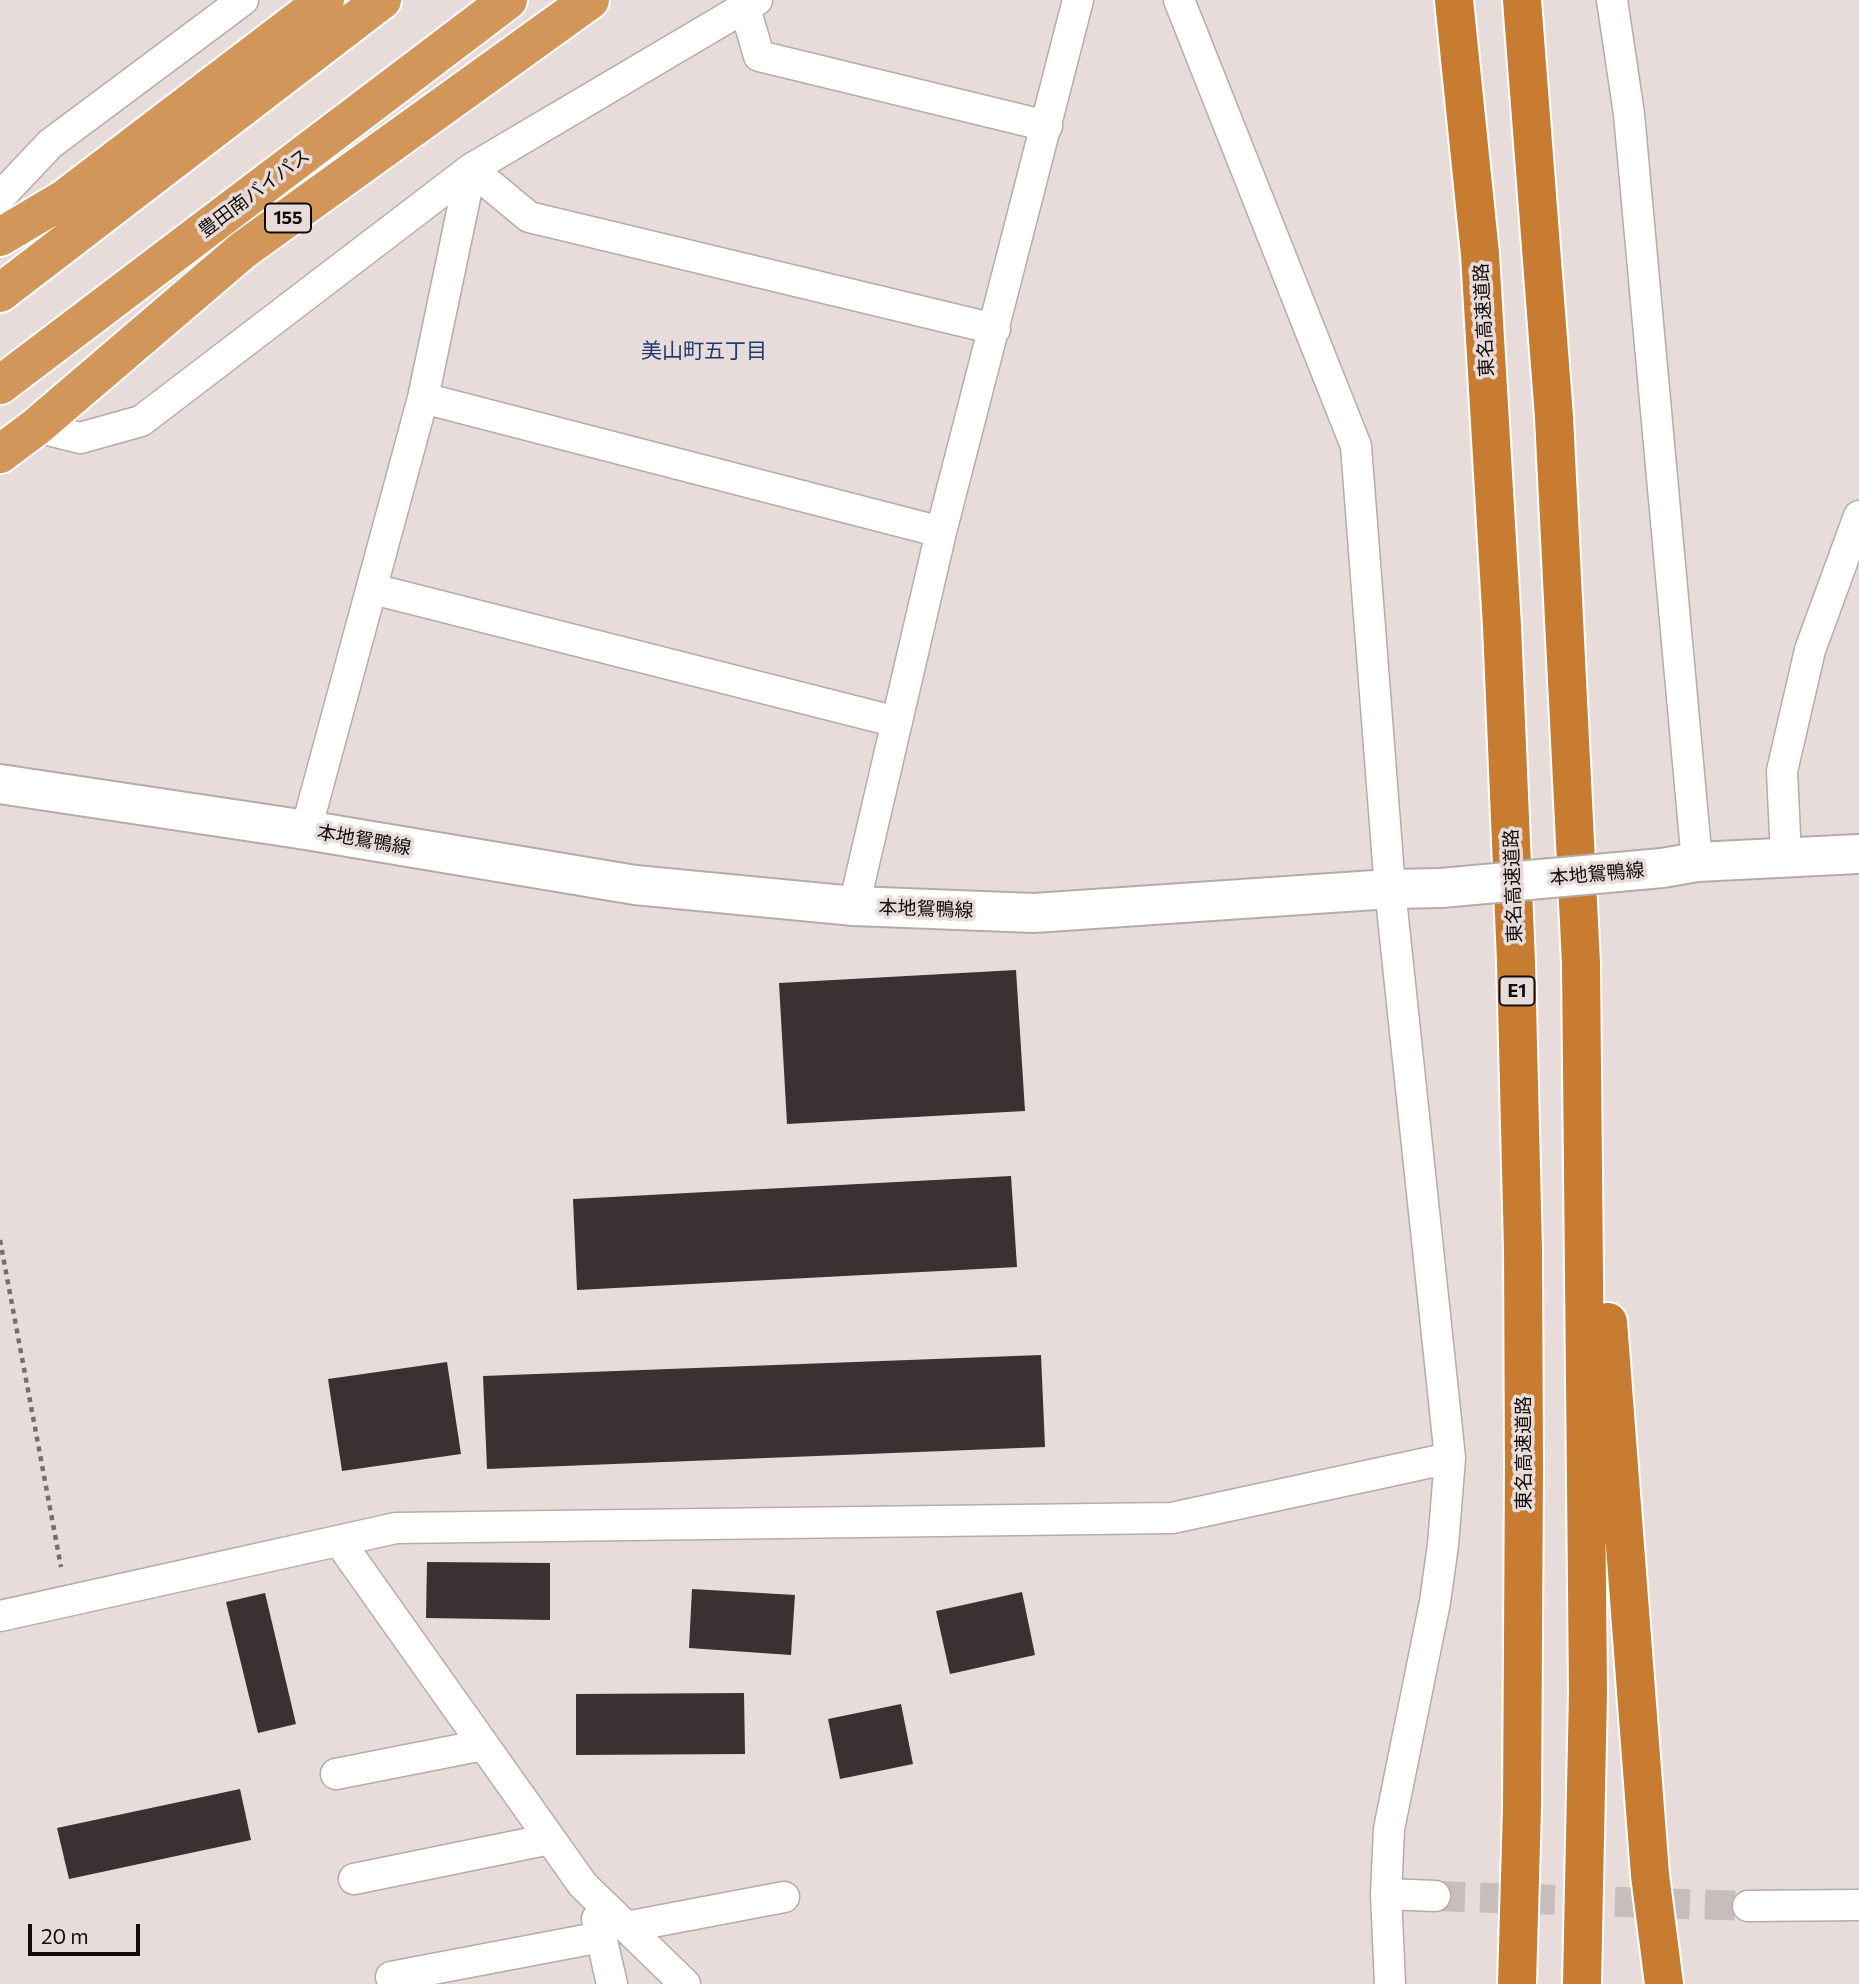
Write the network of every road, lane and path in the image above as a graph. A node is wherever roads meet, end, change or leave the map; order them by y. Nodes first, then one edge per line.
1 (243, 0) edge
2 (325, 0) edge
3 (382, 0) edge
4 (508, 0) edge
5 (590, 0) edge
6 (1078, 0) edge
7 (1179, 0) edge
8 (1454, 0) edge
9 (1522, 0) edge
10 (1612, 0) edge
11 (751, 4) edge
12 (1047, 126) junction
13 (471, 169) junction
14 (0, 197) edge
15 (0, 237) edge
16 (0, 293) edge
17 (995, 329) junction
18 (0, 385) edge
19 (423, 398) junction
20 (36, 427) junction
21 (0, 454) edge
22 (1859, 516) edge
23 (942, 532) junction
24 (373, 589) junction
25 (897, 722) junction
26 (0, 784) edge
27 (306, 830) junction
28 (1859, 854) edge
29 (1786, 856) junction
30 (1680, 865) junction
31 (1390, 889) junction
32 (854, 906) junction
33 (1581, 964) junction
34 (0, 1240) edge
35 (1450, 1458) junction
36 (339, 1541) junction
37 (67, 1602) junction
38 (0, 1616) edge
39 (483, 1745) junction
40 (336, 1774) dead end
41 (550, 1839) junction
42 (354, 1879) dead end
43 (1386, 1894) junction
44 (1435, 1896) tunnel mouth
45 (784, 1897) dead end
46 (1859, 1905) edge
47 (1748, 1906) tunnel mouth
48 (613, 1932) junction
49 (391, 1978) dead end
50 (611, 1984) edge
51 (685, 1984) edge
52 (1390, 1984) edge
53 (1517, 1984) edge
54 (1582, 1984) edge
55 (1664, 1984) edge

1 - 14 street
2 - 15 highway
3 - 16 highway
4 - 18 highway, 豊田南バイパス / 155
5 - 20 highway, 155
6 - 12 street
7 - 31 street
8 - 53 highway, 東名高速道路 / E1
9 - 33 highway
10 - 30 street
11 - 12 street
11 - 13 street
12 - 17 street
13 - 17 street
13 - 19 street
13 - 20 street
17 - 23 street
19 - 23 street
19 - 24 street
20 - 21 highway, 155
22 - 29 street
23 - 25 street
24 - 25 street
24 - 27 street
25 - 32 street
26 - 27 main road, 本地鴛鴨線
27 - 32 main road, 本地鴛鴨線
28 - 29 main road, 本地鴛鴨線
29 - 30 main road, 本地鴛鴨線
30 - 31 main road, 本地鴛鴨線, bridge
31 - 32 main road, 本地鴛鴨線
31 - 35 street
33 - 54 highway
33 - 55 highway
34 - 37 path
35 - 36 street
35 - 43 street
36 - 37 street
36 - 39 street
37 - 38 street
39 - 40 street
39 - 41 street
41 - 42 street
41 - 48 street
43 - 44 street
43 - 52 street
45 - 48 street
46 - 47 street
48 - 49 street
48 - 50 street
48 - 51 street

